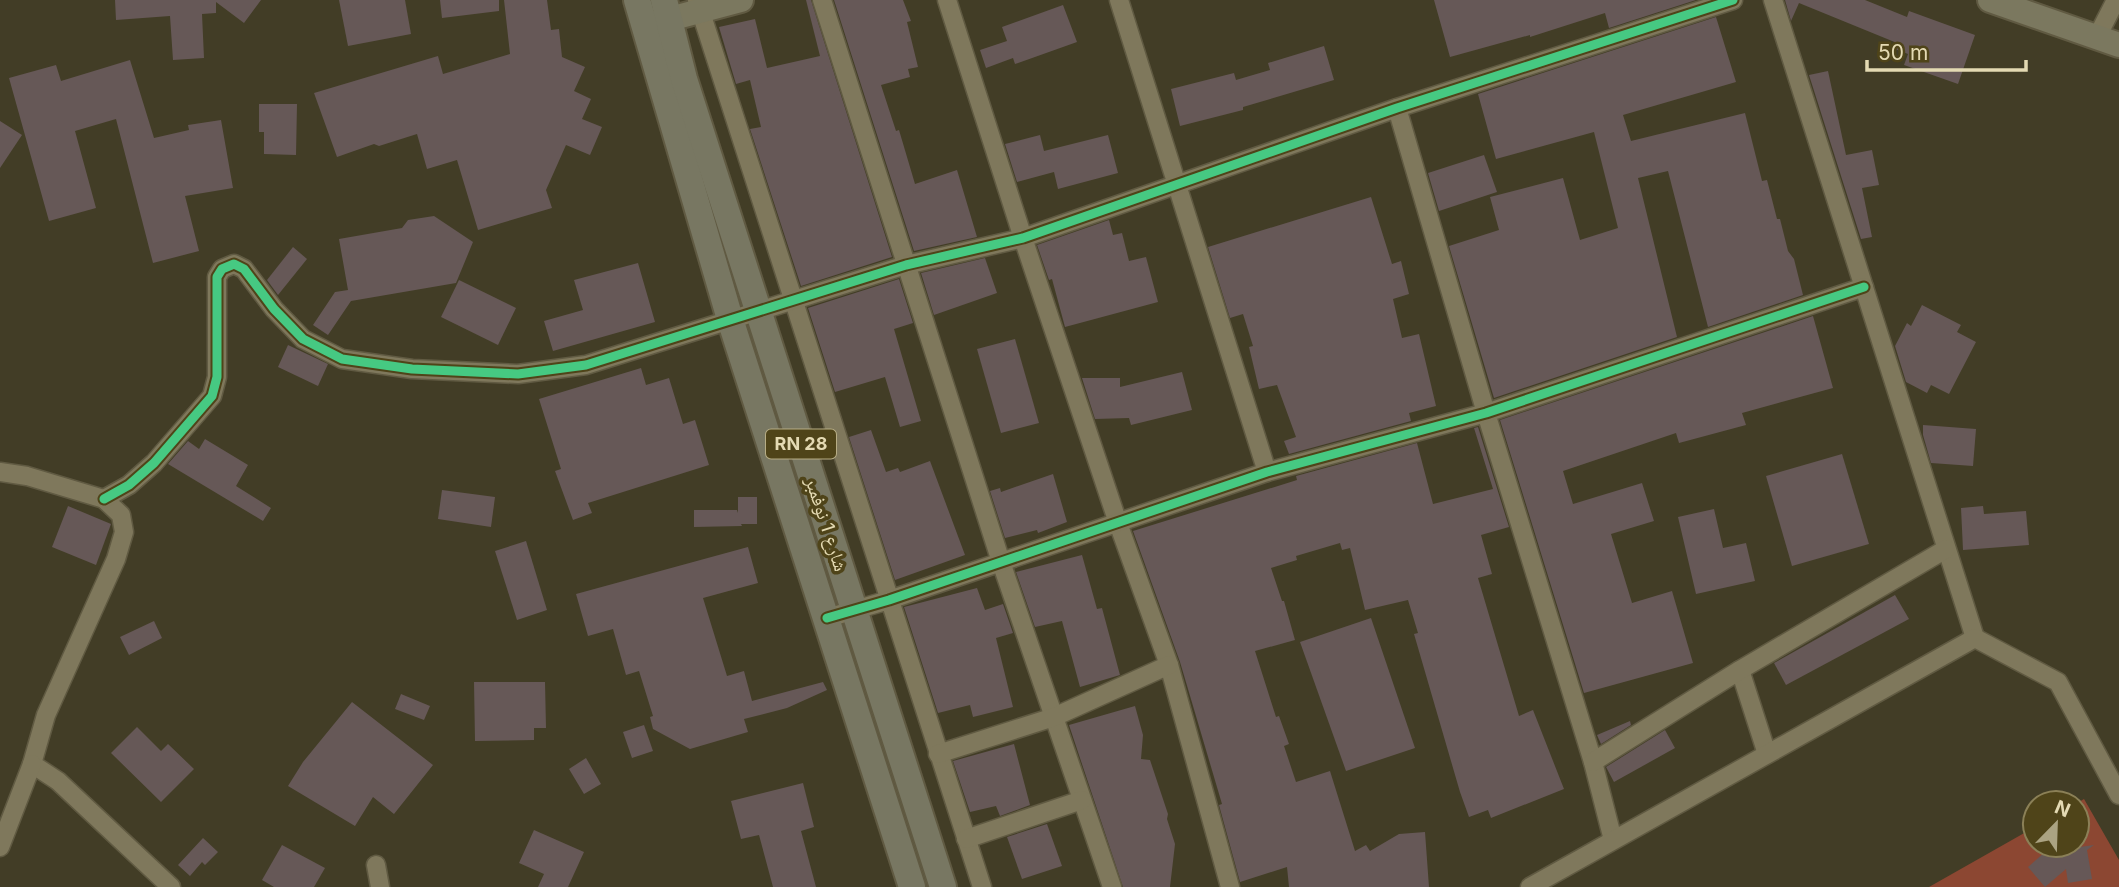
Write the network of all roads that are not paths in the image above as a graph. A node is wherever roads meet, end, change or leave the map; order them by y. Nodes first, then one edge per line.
1 (637, 0) edge
2 (741, 0) edge
3 (822, 0) edge
4 (947, 0) edge
5 (1119, 0) edge
6 (1733, 0) edge
7 (1773, 0) edge
8 (1990, 0) edge
9 (2116, 0) edge
10 (699, 6) edge
11 (659, 15) edge
12 (2108, 41) edge
13 (1397, 108) junction
14 (1176, 185) junction
15 (1023, 238) junction
16 (906, 265) junction
17 (1864, 287) junction
18 (794, 301) junction
19 (758, 312) junction
20 (730, 319) junction
21 (1486, 413) junction
22 (0, 472) edge
23 (1267, 472) junction
24 (104, 499) junction
25 (1118, 523) junction
26 (1946, 549) junction
27 (1001, 562) junction
28 (889, 600) junction
29 (855, 612) junction
30 (827, 618) junction
31 (1975, 638) junction
32 (1169, 665) junction
33 (1740, 670) junction
34 (1054, 717) junction
35 (938, 754) junction
36 (1768, 754) junction
37 (1593, 762) junction
38 (32, 764) junction
39 (2119, 794) edge
40 (1082, 800) junction
41 (966, 839) junction
42 (1614, 840) junction
43 (0, 847) edge
44 (376, 865) dead end
45 (171, 887) edge
46 (380, 887) edge
47 (912, 887) edge
48 (943, 887) edge
49 (982, 887) edge
50 (1112, 887) edge
51 (1230, 887) edge
52 (1530, 887) edge

1 - 11 main road, شارع 1 نوفمبر / RN 28
2 - 10 street
3 - 16 street
4 - 15 street
5 - 14 street
6 - 13 street
7 - 17 street
8 - 12 street
9 - 12 street
10 - 11 street
10 - 18 street
11 - 19 main road, شارع 1 نوفمبر / RN 28
11 - 20 main road, شارع 1 نوفمبر / RN 28
13 - 14 street
13 - 21 street
14 - 15 street
14 - 23 street
15 - 16 street
15 - 25 street
16 - 18 street
16 - 27 street
17 - 21 street
17 - 26 street
18 - 19 street
18 - 28 street
19 - 20 street
19 - 29 main road, شارع 1 نوفمبر / RN 28
20 - 24 street
20 - 30 main road, شارع 1 نوفمبر / RN 28
21 - 23 street
21 - 37 street
22 - 24 street
23 - 25 street
24 - 38 street
25 - 27 street
25 - 32 street
26 - 31 street
26 - 33 street
27 - 28 street
27 - 34 street
28 - 29 street
28 - 35 street
29 - 30 street
29 - 48 main road, شارع 1 نوفمبر / RN 28
30 - 47 main road, شارع 1 نوفمبر / RN 28
31 - 36 street
31 - 39 street
32 - 34 street
32 - 51 street
33 - 36 street
33 - 37 street
34 - 35 street
34 - 40 street
35 - 41 street
36 - 42 street
37 - 42 street
38 - 43 street
38 - 45 street
40 - 41 street
40 - 50 street
41 - 49 street
42 - 52 street
44 - 46 street

